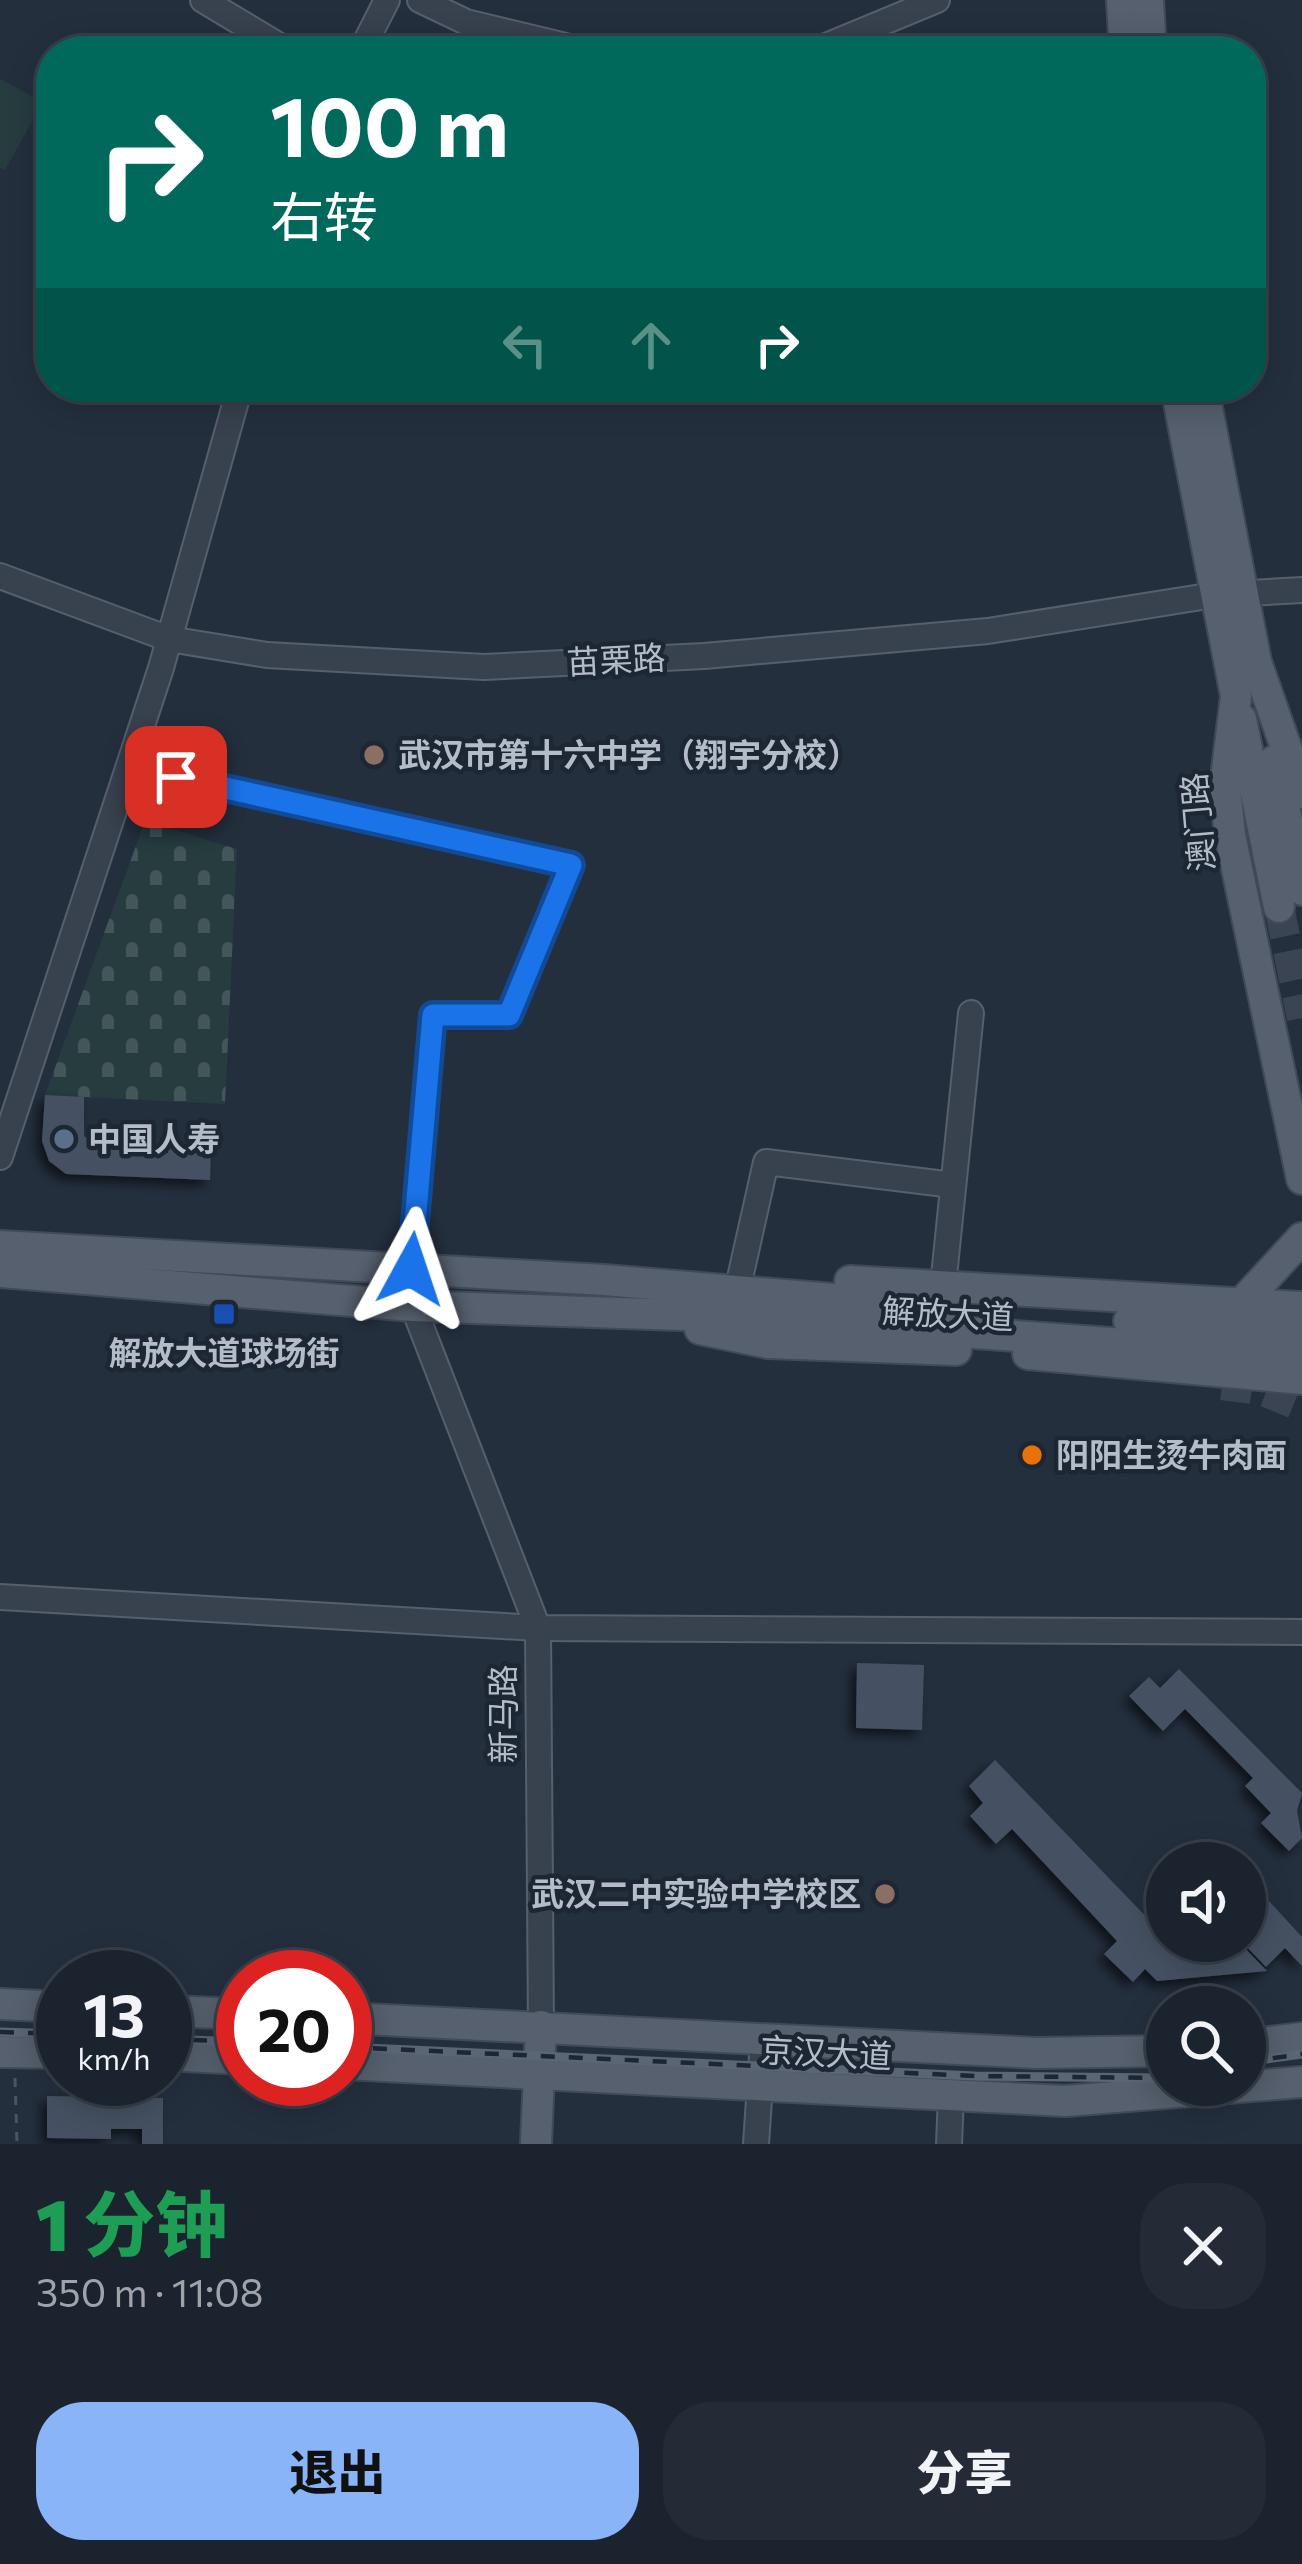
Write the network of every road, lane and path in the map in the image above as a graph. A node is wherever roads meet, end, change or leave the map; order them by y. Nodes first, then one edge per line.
1 (203, 0) edge
2 (387, 0) edge
3 (420, 0) edge
4 (937, 0) edge
5 (1122, 0) edge
6 (1148, 0) edge
7 (263, 36) edge
8 (369, 36) edge
9 (524, 36) edge
10 (850, 36) edge
11 (1123, 36) edge
12 (1149, 36) edge
13 (236, 402) edge
14 (1180, 402) edge
15 (1205, 402) edge
16 (0, 576) edge
17 (1302, 590) edge
18 (1228, 594) junction
19 (170, 639) junction
20 (1256, 662) junction
21 (1236, 696) junction
22 (130, 767) junction
23 (1302, 793) edge
24 (1291, 899) edge
25 (971, 1013) dead end
26 (0, 1157) edge
27 (1302, 1179) edge
28 (953, 1184) junction
29 (0, 1236) edge
30 (1302, 1238) edge
31 (0, 1246) edge
32 (64, 1263) junction
33 (411, 1269) junction
34 (0, 1276) edge
35 (740, 1278) junction
36 (943, 1286) junction
37 (599, 1294) junction
38 (1242, 1303) junction
39 (413, 1306) junction
40 (773, 1307) junction
41 (1302, 1307) edge
42 (1302, 1334) edge
43 (1004, 1351) junction
44 (1096, 1374) dead end
45 (1298, 1375) edge
46 (0, 1597) edge
47 (538, 1628) junction
48 (1302, 1633) edge
49 (0, 2004) edge
50 (36, 2006) edge
51 (372, 2019) edge
52 (542, 2026) junction
53 (1302, 2038) edge
54 (763, 2040) junction
55 (1266, 2042) edge
56 (1146, 2050) edge
57 (7, 2052) edge
58 (372, 2065) edge
59 (539, 2074) junction
60 (1302, 2082) edge
61 (763, 2085) junction
62 (951, 2096) junction
63 (17, 2144) edge
64 (536, 2144) edge
65 (756, 2144) edge
66 (949, 2144) edge

1 - 7 street
2 - 8 street
3 - 9 street
4 - 10 street
5 - 11 main road
6 - 12 main road
13 - 19 street
14 - 18 main road, 澳门路
15 - 18 main road, 澳门路
16 - 19 street, 苗栗路
17 - 18 street, 苗栗路
18 - 19 street, 苗栗路
18 - 20 main road, 澳门路
18 - 21 main road, 澳门路
19 - 22 street
20 - 23 main road, 澳门路
20 - 24 main road
21 - 24 main road
21 - 27 main road, 澳门路
22 - 26 street
22 - 33 street
25 - 28 street
28 - 35 street
28 - 36 street
29 - 32 main road, 解放大道
30 - 38 main road
31 - 32 main road, 解放大道
32 - 33 main road, 解放大道
32 - 34 main road, 解放大道
32 - 39 main road, 解放大道
33 - 37 main road, 解放大道
35 - 36 main road, 解放大道
35 - 37 main road, 解放大道
36 - 38 main road, 解放大道
37 - 39 main road, 解放大道
37 - 40 main road, 解放大道
37 - 43 main road, 解放大道
38 - 41 main road, 解放大道
39 - 47 street, 新马路
40 - 42 main road, 解放大道
40 - 45 main road, 解放大道
43 - 44 main road
43 - 45 main road, 解放大道
46 - 47 street
47 - 48 street
47 - 52 street, 新马路
49 - 50 main road
51 - 52 main road, 京汉大道
52 - 54 main road, 京汉大道
52 - 59 main road, 新马路
53 - 55 main road
54 - 56 main road, 京汉大道
54 - 61 street
57 - 63 path
58 - 59 main road, 京汉大道
59 - 61 main road, 京汉大道
59 - 64 main road, 新马路
60 - 62 main road, 京汉大道
61 - 62 main road, 京汉大道
61 - 65 street
62 - 66 street

